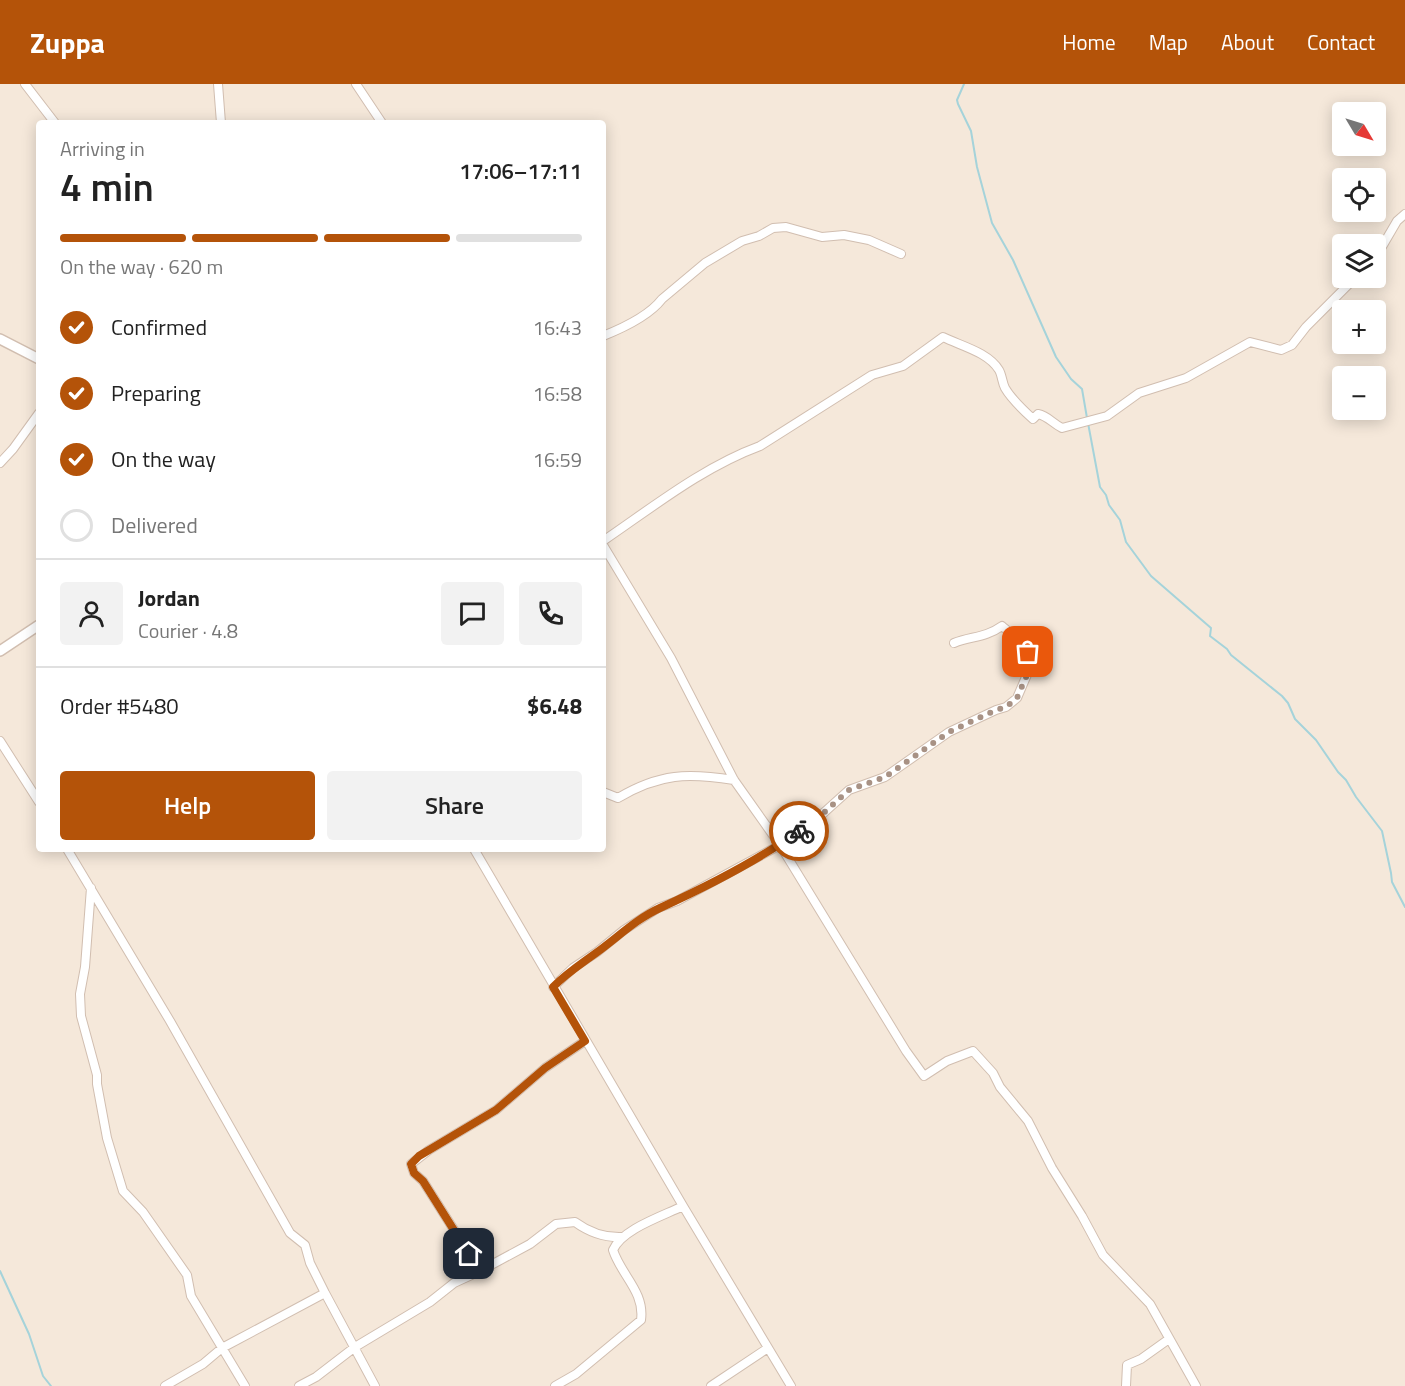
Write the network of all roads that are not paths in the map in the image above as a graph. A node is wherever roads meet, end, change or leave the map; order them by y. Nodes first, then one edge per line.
1 (25, 84) edge
2 (218, 84) edge
3 (356, 84) edge
4 (53, 120) edge
5 (221, 120) edge
6 (380, 120) edge
7 (1405, 214) edge
8 (1386, 240) edge
9 (901, 254) dead end
10 (1345, 288) edge
11 (606, 335) edge
12 (0, 339) edge
13 (36, 357) edge
14 (36, 417) edge
15 (0, 463) edge
16 (606, 541) edge
17 (606, 548) edge
18 (36, 626) edge
19 (954, 643) dead end
20 (0, 651) edge
21 (0, 741) edge
22 (734, 780) junction
23 (606, 793) edge
24 (36, 797) edge
25 (780, 844) junction
26 (69, 852) edge
27 (476, 852) edge
28 (91, 887) junction
29 (553, 987) junction
30 (585, 1041) junction
31 (683, 1206) junction
32 (623, 1237) junction
33 (480, 1271) junction
34 (325, 1293) junction
35 (1169, 1339) junction
36 (355, 1347) junction
37 (222, 1348) junction
38 (768, 1348) junction
39 (165, 1386) edge
40 (245, 1386) edge
41 (299, 1386) edge
42 (375, 1386) edge
43 (555, 1386) edge
44 (711, 1386) edge
45 (791, 1386) edge
46 (1126, 1386) edge
47 (1196, 1386) edge

1 - 4 street
2 - 5 street
3 - 6 street
7 - 8 street
9 - 11 street
10 - 16 street
12 - 13 street
14 - 15 street
17 - 22 street
18 - 20 street
19 - 25 street
21 - 24 street
22 - 23 street
22 - 25 street
25 - 29 street
25 - 35 street
26 - 28 street
27 - 29 street
28 - 34 street
28 - 37 street
29 - 30 street
30 - 31 street
30 - 33 street
31 - 32 street
31 - 38 street
32 - 33 street
32 - 43 street
33 - 36 street
34 - 36 street
34 - 37 street
35 - 46 street
35 - 47 street
36 - 41 street
36 - 42 street
37 - 39 street
37 - 40 street
38 - 44 street
38 - 45 street

